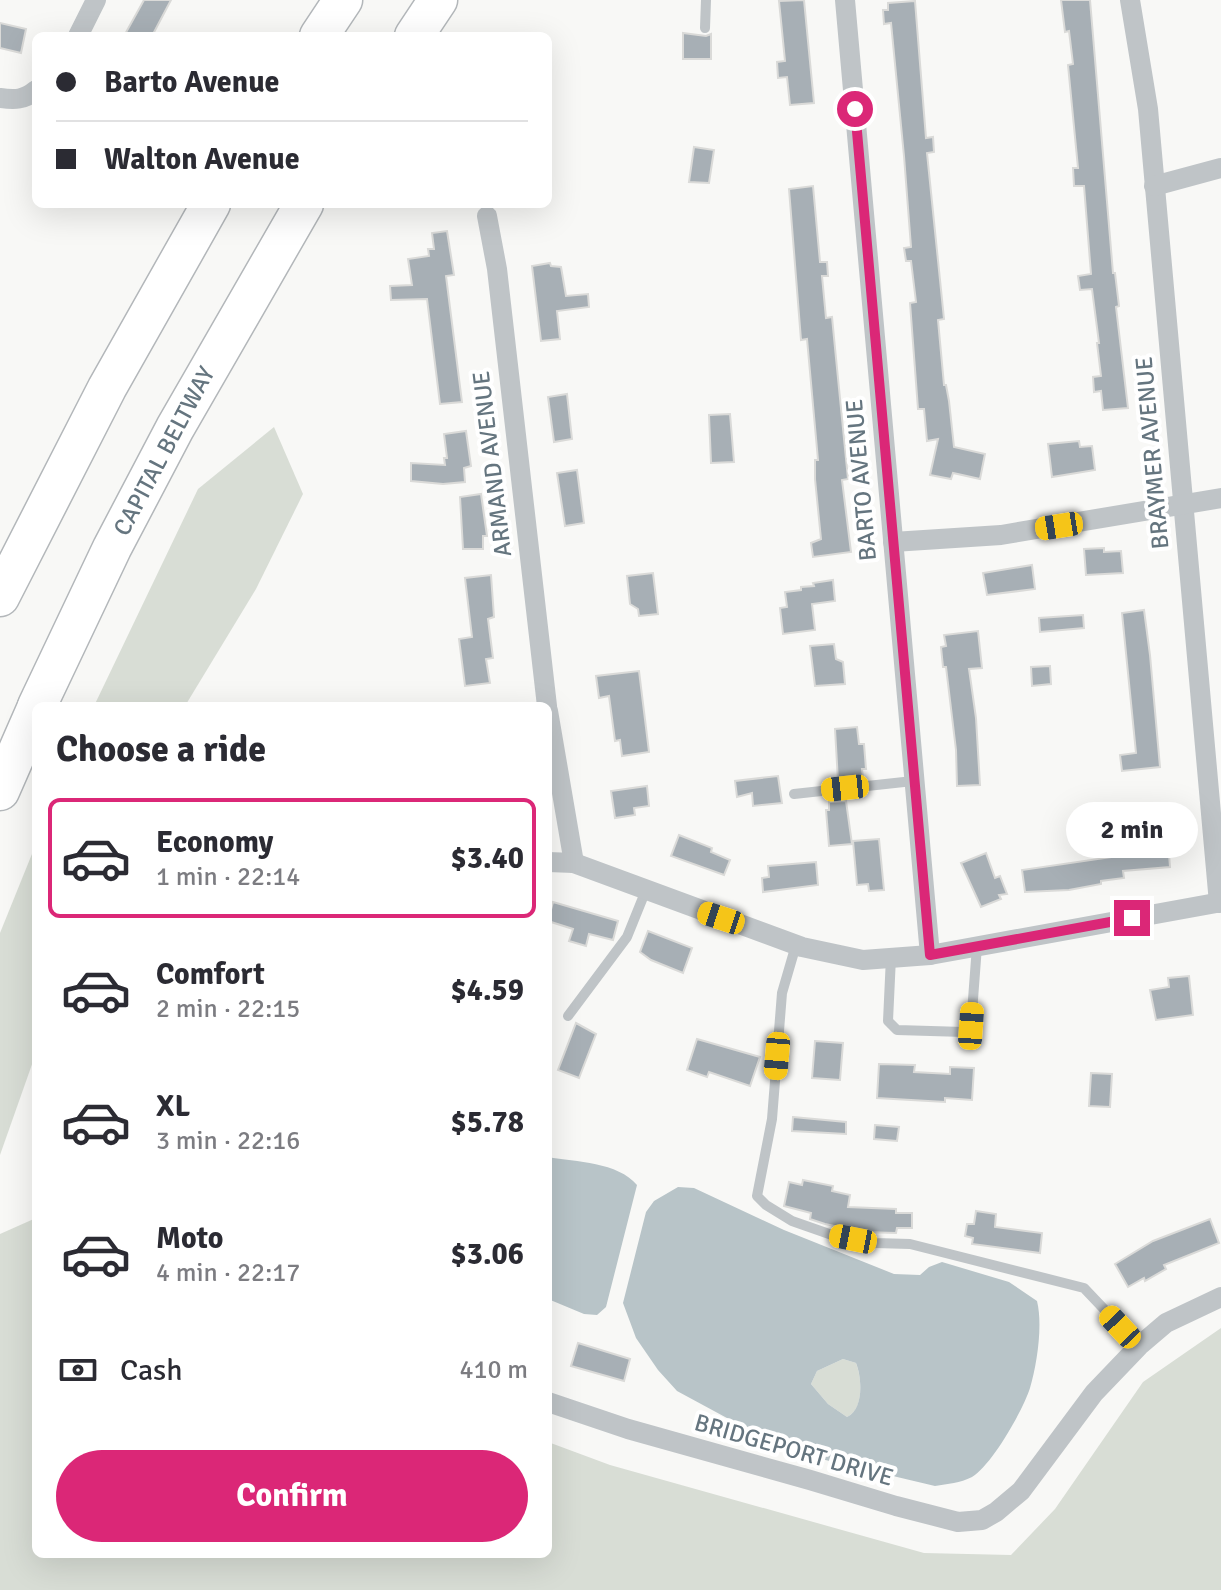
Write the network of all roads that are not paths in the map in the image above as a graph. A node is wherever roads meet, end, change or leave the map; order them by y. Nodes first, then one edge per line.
1 (96, 0) edge
2 (343, 0) edge
3 (438, 0) edge
4 (706, 0) edge
5 (845, 0) edge
6 (1130, 0) edge
7 (705, 28) dead end
8 (80, 32) edge
9 (322, 32) edge
10 (417, 32) edge
11 (32, 92) edge
12 (0, 98) edge
13 (1221, 168) edge
14 (1154, 186) junction
15 (209, 208) edge
16 (302, 208) edge
17 (486, 210) edge
18 (1221, 498) edge
19 (1183, 504) junction
20 (893, 542) junction
21 (0, 597) edge
22 (40, 702) edge
23 (547, 702) edge
24 (32, 719) edge
25 (552, 733) edge
26 (913, 781) junction
27 (0, 791) edge
28 (794, 794) dead end
29 (552, 862) edge
30 (574, 863) junction
31 (646, 890) junction
32 (1220, 902) edge
33 (796, 945) junction
34 (977, 946) junction
35 (930, 955) junction
36 (891, 957) junction
37 (568, 1016) dead end
38 (1221, 1297) edge
39 (1139, 1346) junction
40 (552, 1403) edge

1 - 8 street
2 - 9 highway
3 - 10 highway
4 - 7 lane
5 - 20 street, BARTO AVENUE
6 - 14 street, BRAYMER AVENUE
11 - 12 street
13 - 14 street
14 - 19 street, BRAYMER AVENUE
15 - 21 highway
16 - 22 highway, CAPITAL BELTWAY
17 - 23 street, ARMAND AVENUE
18 - 19 street
19 - 20 street
19 - 32 street, BRAYMER AVENUE
20 - 26 street, BARTO AVENUE
24 - 27 highway, CAPITAL BELTWAY
25 - 30 street, ARMAND AVENUE
26 - 28 lane
26 - 35 street, BARTO AVENUE
29 - 30 street
30 - 31 street
31 - 33 street
31 - 37 lane
32 - 34 street
33 - 36 street
33 - 39 lane
34 - 35 street
34 - 36 lane
35 - 36 street
38 - 39 street, BRIDGEPORT DRIVE
39 - 40 street, BRIDGEPORT DRIVE

